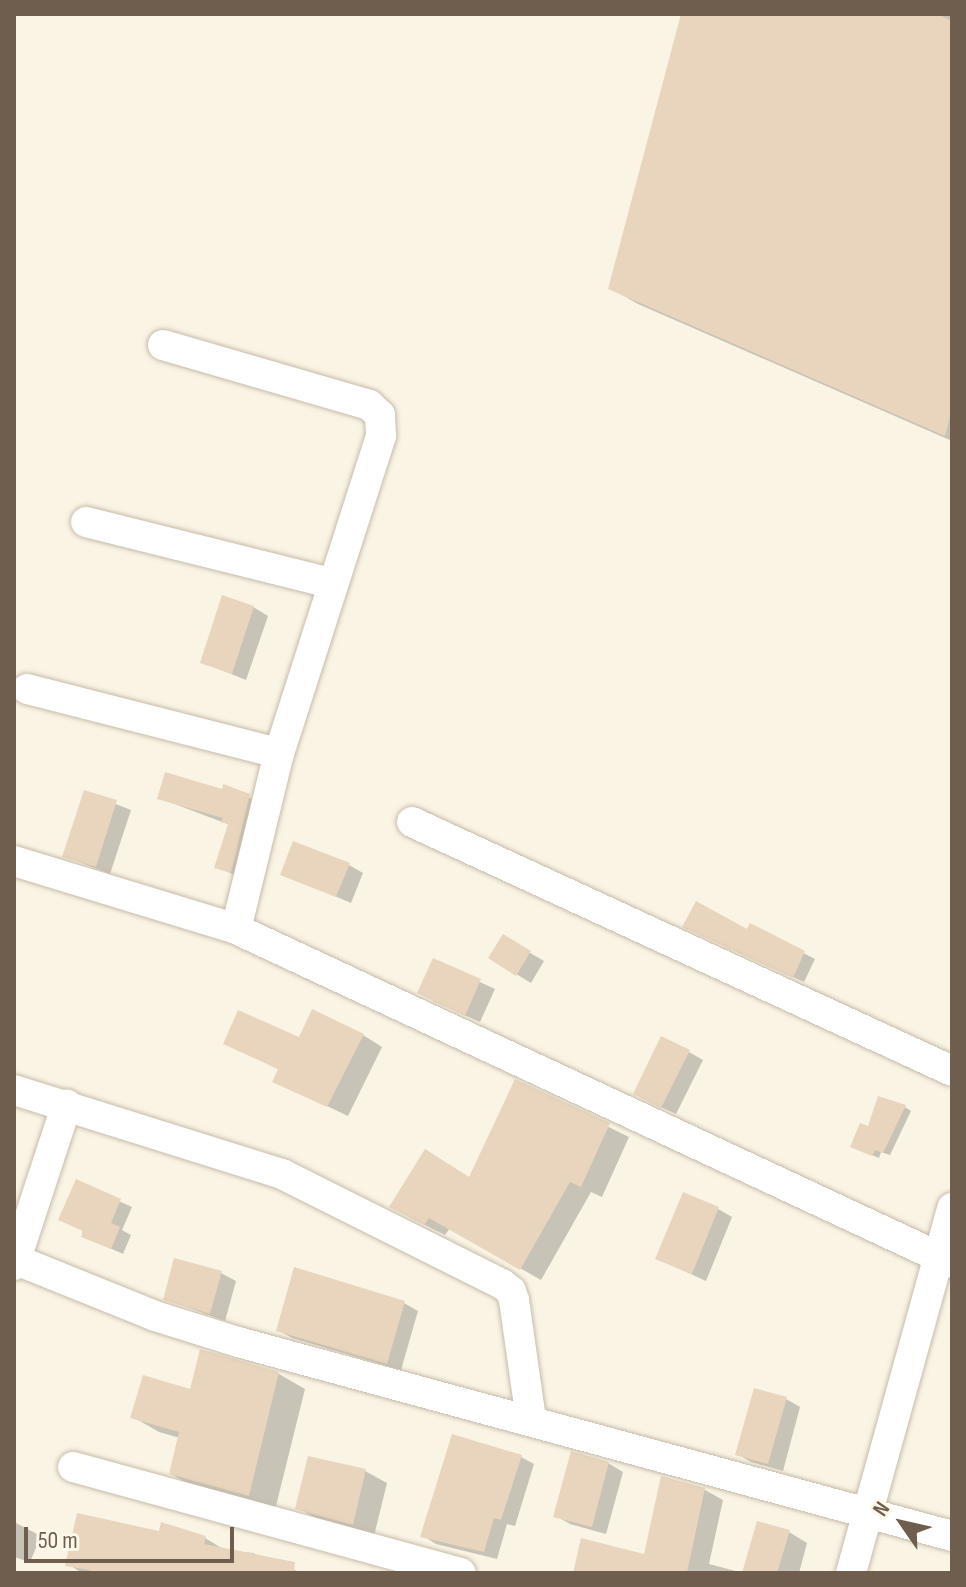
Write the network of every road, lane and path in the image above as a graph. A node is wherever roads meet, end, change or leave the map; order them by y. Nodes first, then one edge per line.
1 (163, 345) dead end
2 (86, 522) dead end
3 (331, 583) junction
4 (27, 689) dead end
5 (279, 753) junction
6 (412, 822) dead end
7 (14, 861) edge
8 (236, 929) junction
9 (952, 1071) edge
10 (14, 1090) edge
11 (67, 1104) junction
12 (952, 1208) edge
13 (945, 1259) edge
14 (15, 1261) edge
15 (531, 1419) junction
16 (73, 1467) dead end
17 (867, 1512) junction
18 (952, 1536) edge
19 (461, 1573) edge
20 (851, 1573) edge

1 - 3 street
2 - 3 street
3 - 5 street
4 - 5 street
5 - 8 street
6 - 9 street
7 - 8 street
8 - 13 street
10 - 11 street
11 - 14 street
11 - 15 street
12 - 13 street
13 - 17 street
14 - 15 street
15 - 17 street
16 - 19 street
17 - 18 street
17 - 20 street

